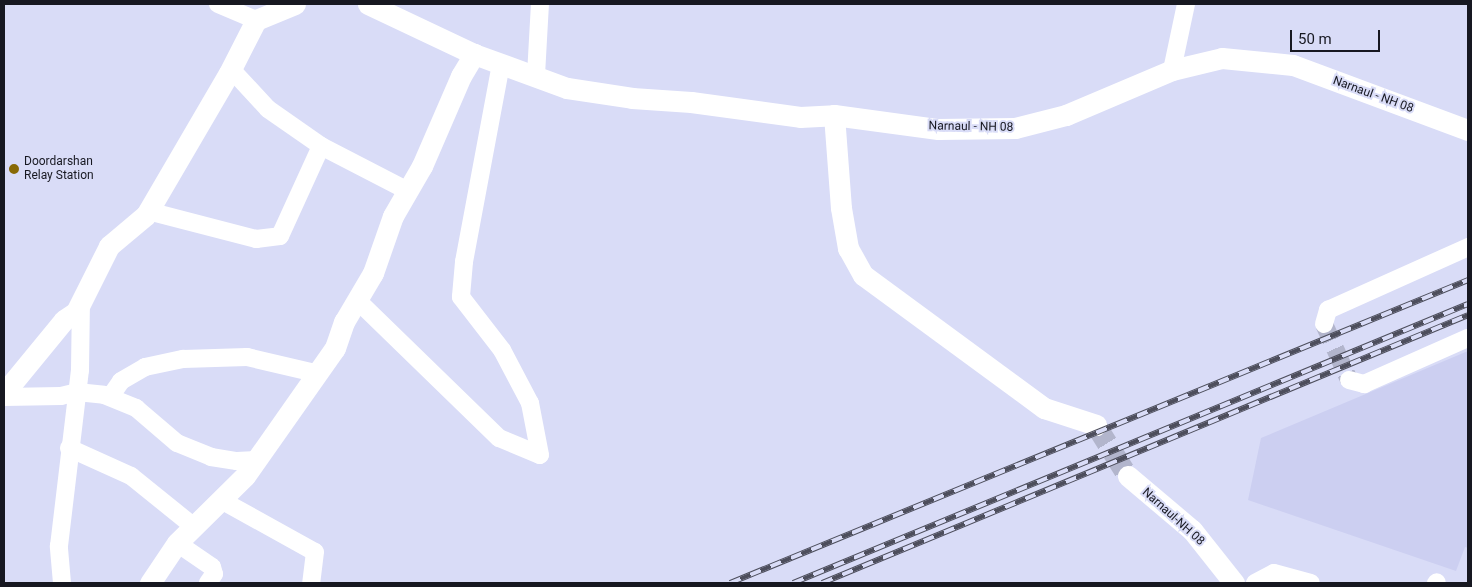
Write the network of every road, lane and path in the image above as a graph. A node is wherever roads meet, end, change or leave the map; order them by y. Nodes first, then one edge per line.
1 (218, 4) edge
2 (295, 4) edge
3 (368, 4) edge
4 (540, 4) edge
5 (1186, 4) edge
6 (256, 20) junction
7 (474, 54) junction
8 (501, 64) junction
9 (231, 69) junction
10 (1172, 70) junction
11 (536, 76) junction
12 (834, 115) junction
13 (1468, 130) edge
14 (321, 146) junction
15 (408, 190) junction
16 (148, 211) junction
17 (1468, 247) edge
18 (357, 300) junction
19 (80, 302) junction
20 (1324, 324) dead end
21 (1468, 338) edge
22 (315, 373) junction
23 (1349, 380) dead end
24 (77, 392) junction
25 (4, 393) edge
26 (4, 397) edge
27 (110, 397) junction
28 (1096, 425) tunnel mouth
29 (69, 448) junction
30 (256, 460) junction
31 (1128, 476) tunnel mouth
32 (221, 500) junction
33 (193, 526) junction
34 (178, 543) junction
35 (62, 583) edge
36 (150, 583) edge
37 (208, 583) edge
38 (311, 583) edge
39 (1234, 583) edge
40 (1254, 583) edge
41 (1311, 583) edge

1 - 6 street
2 - 6 main road
3 - 7 main road, Narnaul - NH 08
4 - 11 street
5 - 10 street
6 - 9 main road
7 - 8 main road, Narnaul - NH 08
7 - 15 main road
8 - 11 main road, Narnaul - NH 08
8 - 18 street
9 - 14 street
9 - 16 main road
10 - 12 main road, Narnaul - NH 08
10 - 13 main road, Narnaul - NH 08
11 - 12 main road, Narnaul - NH 08
12 - 28 main road
14 - 15 street
14 - 16 street
15 - 18 main road
16 - 19 main road
17 - 20 street
18 - 22 main road
19 - 24 street
19 - 25 main road
21 - 23 street
22 - 27 street
22 - 30 main road
24 - 26 street
24 - 27 street
24 - 29 street
27 - 30 street
29 - 33 street
29 - 35 street
30 - 32 main road
31 - 39 main road, Narnaul-NH 08
32 - 33 main road
32 - 38 street
33 - 34 main road
34 - 36 main road
34 - 37 street
40 - 41 street

